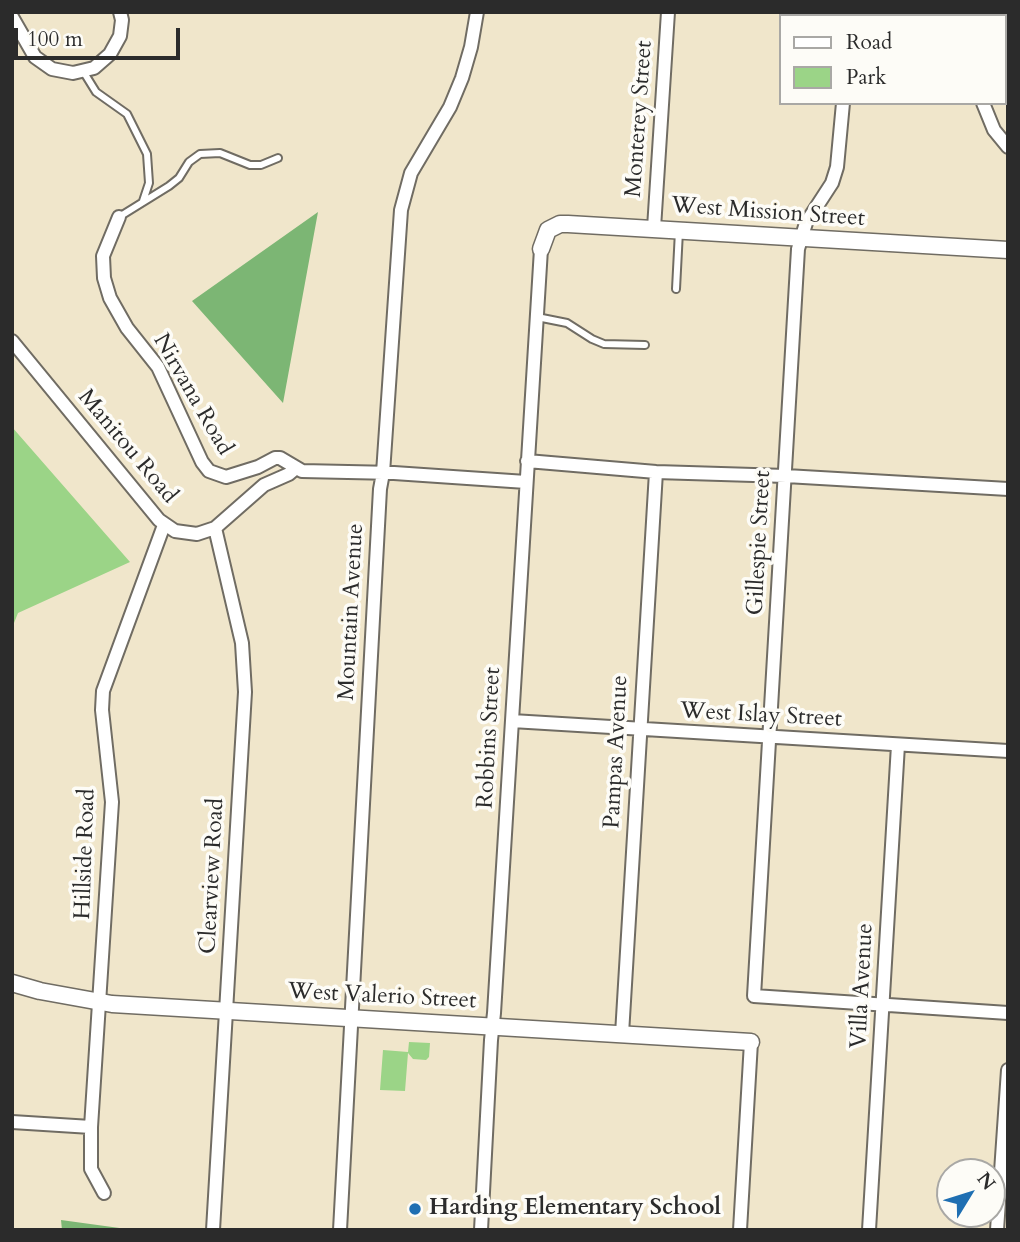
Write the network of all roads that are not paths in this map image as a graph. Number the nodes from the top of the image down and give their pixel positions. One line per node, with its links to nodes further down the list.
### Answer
1 (120, 12): 5 (street)
2 (477, 12): 24 (street, Mountain Avenue)
3 (668, 12): 12 (street, Monterey Street)
4 (12, 17): 5 (street)
5 (83, 71): 10 (lane)
6 (843, 105): 14 (street, Gillespie Street)
7 (985, 105): 8 (street)
8 (1008, 148)
9 (278, 158): 10 (lane)
10 (143, 202): 11 (lane)
11 (118, 217): 22 (street, Nirvana Road)
12 (654, 228): 13 (street, West Mission Street); 15 (street, West Mission Street)
13 (679, 229): 14 (street, West Mission Street); 17 (lane)
14 (801, 237): 16 (street, West Mission Street); 25 (street, Gillespie Street)
15 (541, 249): 18 (street, Robbins Street)
16 (1008, 250)
17 (677, 289)
18 (537, 317): 20 (lane); 21 (street, Robbins Street)
19 (12, 341): 28 (street, Manitou Road)
20 (645, 345)
21 (527, 461): 23 (street); 26 (street, Robbins Street)
22 (296, 468): 24 (street); 29 (street)
23 (656, 472): 25 (street); 31 (street, Pampas Avenue)
24 (383, 473): 26 (street); 40 (street, Mountain Avenue)
25 (786, 476): 27 (street); 32 (street, Gillespie Street)
26 (526, 482): 30 (street, Robbins Street)
27 (1008, 489)
28 (164, 525): 29 (street, Manitou Road); 36 (street, Hillside Road)
29 (215, 528): 38 (street, Clearview Road)
30 (512, 721): 31 (street, West Islay Street); 41 (street, Robbins Street)
31 (639, 729): 32 (street, West Islay Street); 42 (street, Pampas Avenue)
32 (770, 737): 33 (street, West Islay Street); 37 (street, Gillespie Street)
33 (898, 745): 34 (street, West Islay Street); 37 (street, Villa Avenue)
34 (1008, 751)
35 (12, 983): 36 (street, West Valerio Street)
36 (100, 1003): 38 (street, West Valerio Street); 46 (street, Hillside Road)
37 (883, 1004): 39 (street); 52 (street, Villa Avenue)
38 (226, 1011): 40 (street, West Valerio Street); 48 (street, Clearview Road)
39 (1008, 1013)
40 (351, 1018): 41 (street, West Valerio Street); 49 (street, Mountain Avenue)
41 (493, 1027): 42 (street, West Valerio Street); 50 (street, Robbins Street)
42 (622, 1034): 43 (street, West Valerio Street)
43 (751, 1042): 51 (street)
44 (1008, 1070): 53 (street)
45 (12, 1122): 46 (street)
46 (91, 1127): 47 (street, Hillside Road)
47 (104, 1193)
48 (213, 1230)
49 (340, 1230)
50 (481, 1230)
51 (740, 1230)
52 (870, 1230)
53 (997, 1230)

